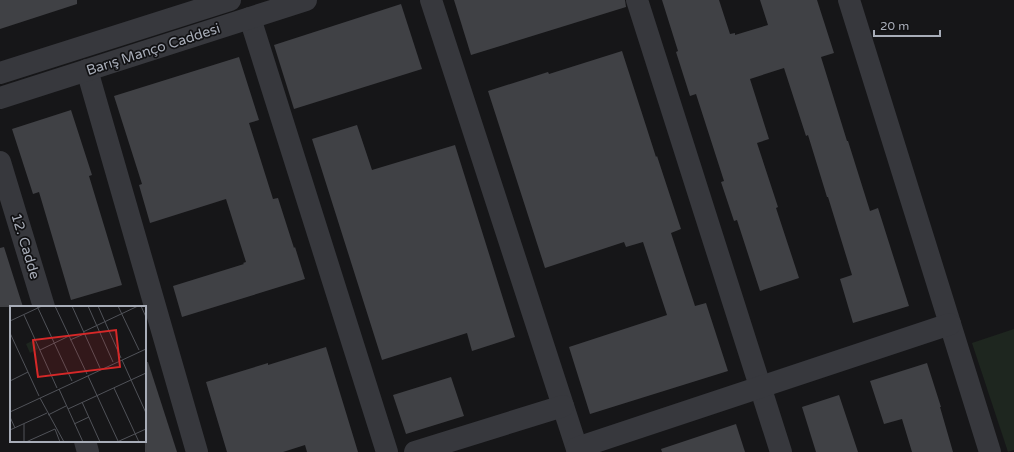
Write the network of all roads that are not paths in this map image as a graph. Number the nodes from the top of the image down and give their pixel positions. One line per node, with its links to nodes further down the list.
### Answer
1 (230, 0): 8 (street, Barış Manço Caddesi)
2 (306, 0): 6 (street, Barış Manço Caddesi)
3 (431, 0): 14 (street)
4 (636, 0): 13 (street)
5 (849, 0): 12 (street)
6 (250, 18): 7 (street, Barış Manço Caddesi); 19 (street)
7 (87, 70): 9 (street, Barış Manço Caddesi); 18 (street)
8 (0, 73)
9 (0, 98)
10 (0, 162): 11 (street, 12. Cadde)
11 (44, 306)
12 (950, 324): 13 (street); 22 (street)
13 (760, 387): 16 (street); 21 (street)
14 (563, 406): 16 (street); 20 (street)
15 (85, 442): 17 (street)
16 (577, 450)
17 (88, 452)
18 (197, 452)
19 (387, 452)
20 (415, 452)
21 (781, 452)
22 (990, 452)

